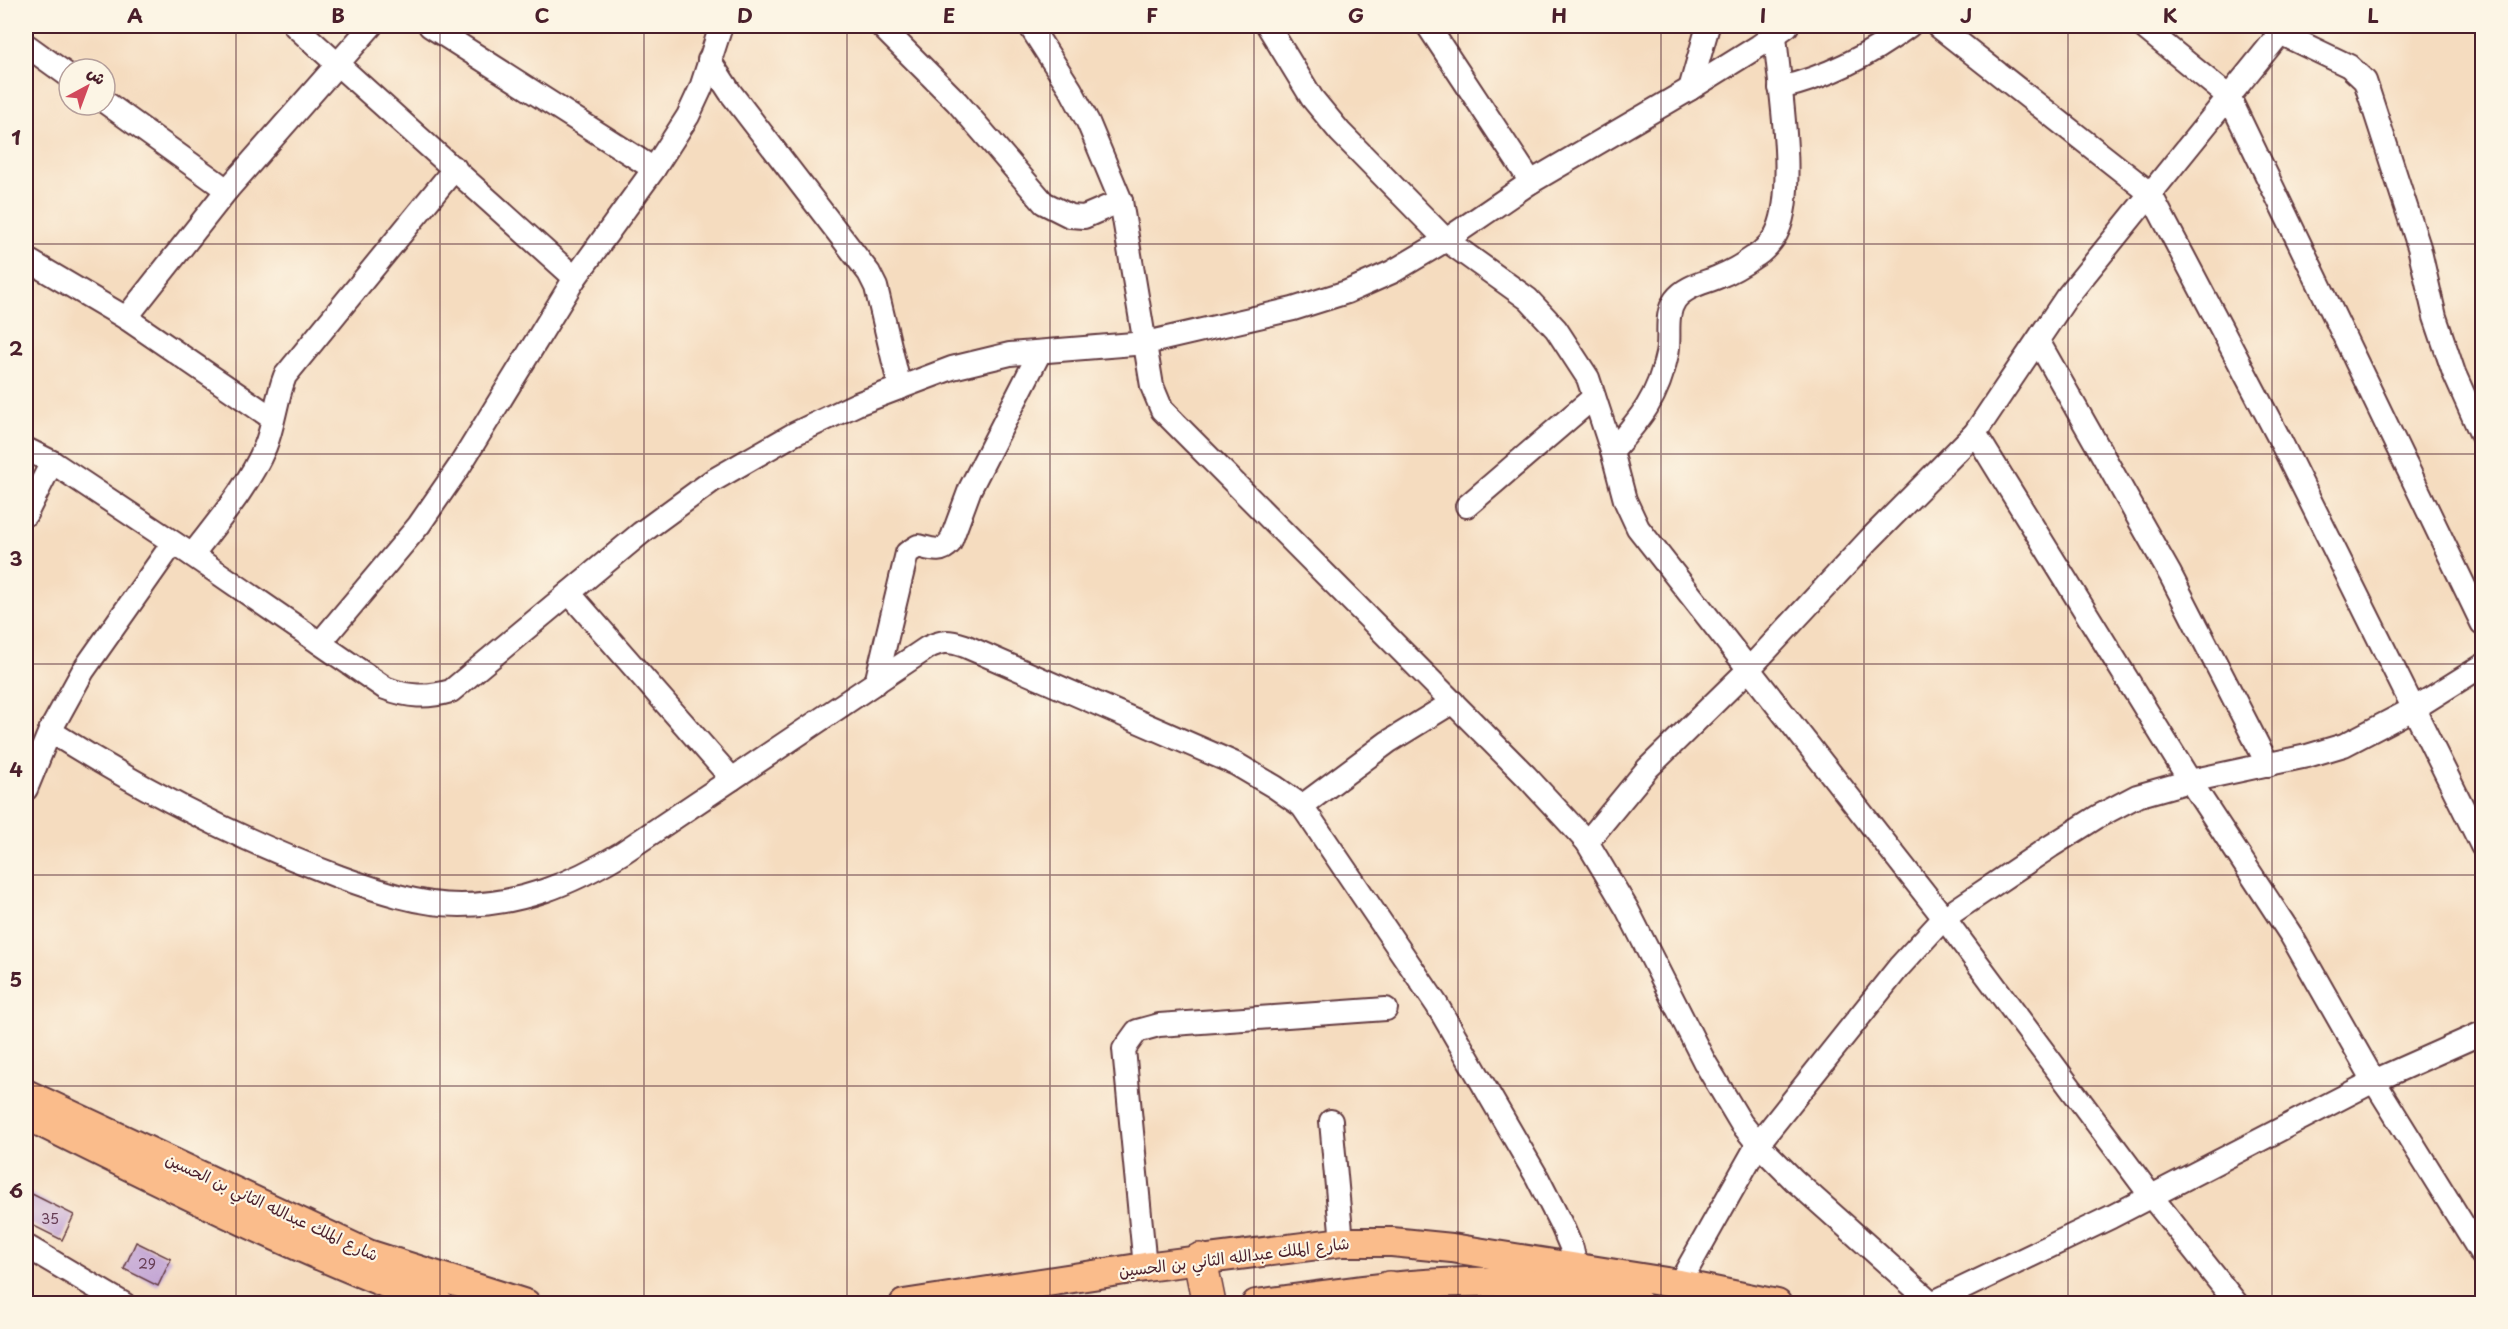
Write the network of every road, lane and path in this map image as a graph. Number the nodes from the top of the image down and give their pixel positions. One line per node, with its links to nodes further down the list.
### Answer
1 (295, 26): 16 (street)
2 (371, 26): 16 (street)
3 (430, 26): 23 (street)
4 (880, 26): 27 (street)
5 (1030, 26): 27 (street)
6 (1268, 26): 28 (street)
7 (1428, 26): 24 (street)
8 (1708, 26): 19 (street)
9 (1909, 26): 18 (street)
10 (1938, 26): 26 (street)
11 (2142, 26): 20 (street)
12 (2279, 28): 20 (street); 39 (street)
13 (1781, 30): 18 (street); 19 (street)
14 (712, 38): 23 (street); 35 (street)
15 (26, 45): 17 (street)
16 (339, 64): 22 (street); 25 (street)
17 (57, 67)
18 (1780, 88): 41 (street)
19 (1690, 89): 24 (street)
20 (2229, 97): 26 (street); 48 (street)
21 (117, 111): 25 (street)
22 (455, 168): 30 (street); 37 (street)
23 (654, 169): 30 (street)
24 (1531, 182): 28 (street)
25 (227, 190): 31 (street)
26 (2150, 193): 32 (street); 54 (street)
27 (1121, 201): 33 (street)
28 (1446, 240): 33 (street); 36 (street)
29 (26, 259): 31 (street)
30 (575, 278): 49 (street)
31 (126, 318): 37 (street)
32 (2038, 341): 38 (street); 56 (street)
33 (1146, 343): 34 (street); 53 (street)
34 (1040, 352): 35 (street); 52 (street)
35 (900, 388): 47 (street)
36 (1594, 397): 41 (street); 43 (street)
37 (272, 418): 46 (street)
38 (1975, 433): 51 (street); 58 (street)
39 (2482, 436)
40 (26, 449): 42 (street)
41 (1612, 451): 51 (street)
42 (52, 462): 44 (street); 45 (street)
43 (1467, 506)
44 (26, 514)
45 (173, 543): 46 (street); 55 (street)
46 (192, 555): 49 (street)
47 (569, 593): 49 (street); 57 (street)
48 (2482, 623)
49 (320, 643)
50 (2482, 666): 54 (street)
51 (1748, 670): 61 (street); 63 (street)
52 (876, 683): 57 (street); 60 (street)
53 (1453, 702): 60 (street); 61 (street)
54 (2415, 708): 56 (street); 62 (street)
55 (50, 731): 57 (street); 59 (street)
56 (2268, 765): 58 (street)
57 (732, 779)
58 (2190, 781): 63 (street); 66 (street)
59 (26, 789)
60 (1302, 806): 77 (street)
61 (1587, 842): 70 (street)
62 (2482, 846)
63 (1944, 918): 70 (street); 71 (street)
64 (1386, 1009): 76 (street)
65 (2482, 1033): 66 (street)
66 (2374, 1081): 71 (street); 74 (street)
67 (26, 1094): 84 (main road, شارع الملك عبدالله الثاني بن الحسين)
68 (26, 1115): 83 (main road, شارع الملك عبدالله الثاني بن الحسين)
69 (1331, 1120): 72 (street)
70 (1758, 1144): 78 (street); 81 (street)
71 (2151, 1196): 81 (street); 90 (street)
72 (1342, 1242): 75 (main road, شارع الملك عبدالله الثاني بن الحسين); 77 (main road, شارع الملك عبدالله الثاني بن الحسين)
73 (26, 1246): 82 (street)
74 (2482, 1255)
75 (1200, 1260): 76 (main road, شارع الملك عبدالله الثاني بن الحسين); 86 (highway)
76 (1145, 1267): 80 (main road, شارع الملك عبدالله الثاني بن الحسين)
77 (1576, 1267): 78 (main road, شارع الملك عبدالله الثاني بن الحسين)
78 (1679, 1284): 89 (main road, شارع الملك عبدالله الثاني بن الحسين)
79 (1377, 1296): 87 (main road); 88 (main road)
80 (936, 1302): 85 (main road, شارع الملك عبدالله الثاني بن الحسين)
81 (1933, 1303)
82 (124, 1304)
83 (439, 1304)
84 (525, 1304)
85 (904, 1304)
86 (1209, 1304)
87 (1256, 1304)
88 (1639, 1304)
89 (1777, 1304)
90 (2237, 1304)

